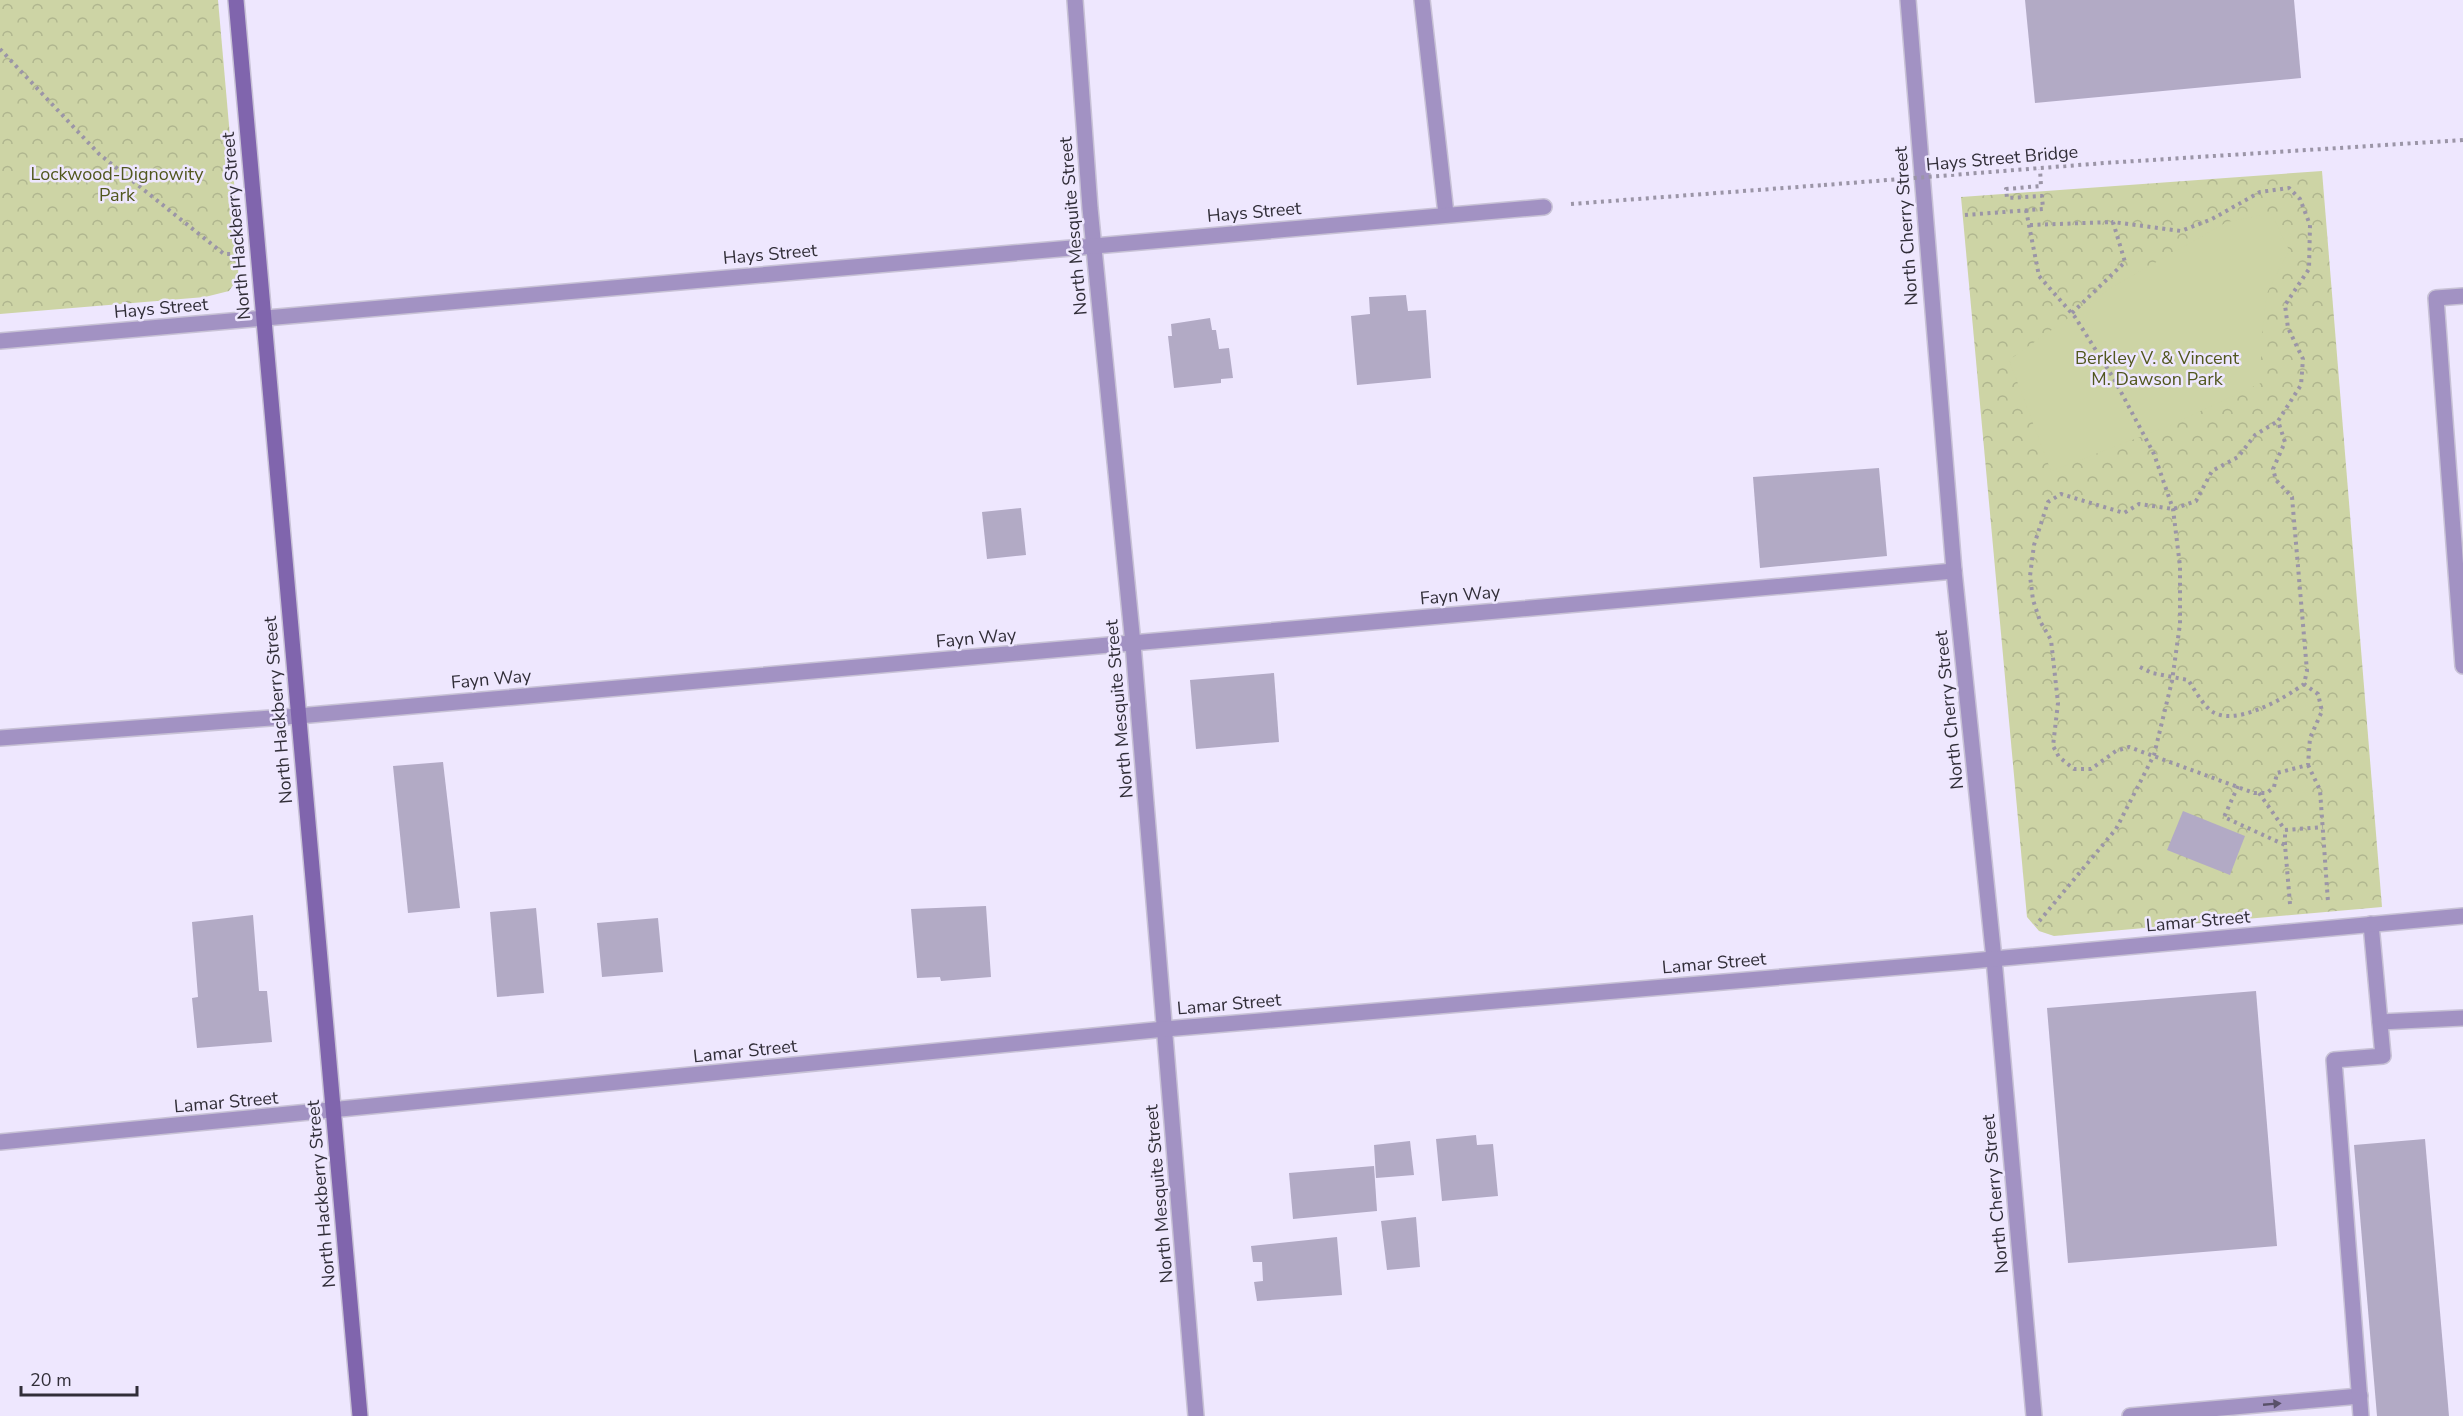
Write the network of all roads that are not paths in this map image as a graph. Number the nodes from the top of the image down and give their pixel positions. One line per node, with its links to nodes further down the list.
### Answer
1 (236, 0): 9 (main road, North Hackberry Street)
2 (1075, 0): 7 (street, North Mesquite Street)
3 (1422, 0): 6 (street)
4 (1908, 0): 11 (street, North Cherry Street)
5 (1544, 207): 6 (street, Hays Street)
6 (1446, 214): 7 (street, Hays Street)
7 (1094, 245): 9 (street, Hays Street); 12 (street, North Mesquite Street)
8 (2463, 296): 13 (street)
9 (264, 319): 10 (street, Hays Street); 14 (main road, North Hackberry Street)
10 (0, 341)
11 (1954, 571): 12 (street, Fayn Way); 18 (street, North Cherry Street)
12 (1133, 644): 14 (street, Fayn Way); 21 (street, North Mesquite Street)
13 (2463, 666)
14 (298, 716): 15 (street, Fayn Way); 22 (main road, North Hackberry Street)
15 (0, 738)
16 (2463, 916): 17 (street, Lamar Street)
17 (2371, 924): 18 (street, Lamar Street); 20 (street)
18 (1994, 959): 21 (street, Lamar Street); 27 (street, North Cherry Street)
19 (2463, 1018): 20 (street)
20 (2380, 1022): 24 (street)
21 (1165, 1029): 22 (street, Lamar Street); 26 (street, North Mesquite Street)
22 (333, 1111): 23 (street, Lamar Street); 25 (main road, North Hackberry Street)
23 (0, 1142)
24 (2360, 1396): 28 (street, one-way to 24); 29 (street)
25 (360, 1416)
26 (1196, 1416)
27 (2034, 1416)
28 (2130, 1416)
29 (2361, 1416)

